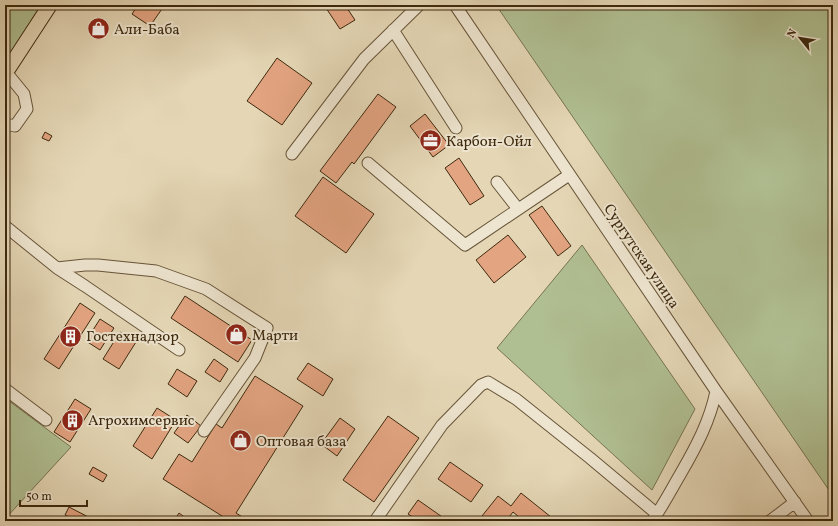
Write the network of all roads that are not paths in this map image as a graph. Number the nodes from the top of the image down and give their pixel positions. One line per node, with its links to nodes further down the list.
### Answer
1 (50, 5): 5 (main road)
2 (419, 5): 4 (street)
3 (455, 5): 10 (street, Сургутская улица)
4 (393, 30): 7 (street); 8 (street)
5 (6, 73): 6 (street)
6 (5, 124)
7 (456, 128)
8 (292, 154)
9 (368, 163): 12 (street)
10 (569, 175): 12 (street); 17 (street, Сургутская улица)
11 (497, 182): 12 (street)
12 (518, 210)
13 (5, 226): 14 (street)
14 (57, 268): 15 (street); 19 (street)
15 (179, 350)
16 (5, 389): 18 (street)
17 (716, 391): 20 (street, Сургутская улица); 21 (street)
18 (46, 420)
19 (204, 431)
20 (795, 502): 23 (street); 24 (street, Сургутская улица)
21 (654, 517): 22 (street)
22 (375, 521)
23 (770, 521)
24 (808, 521)

